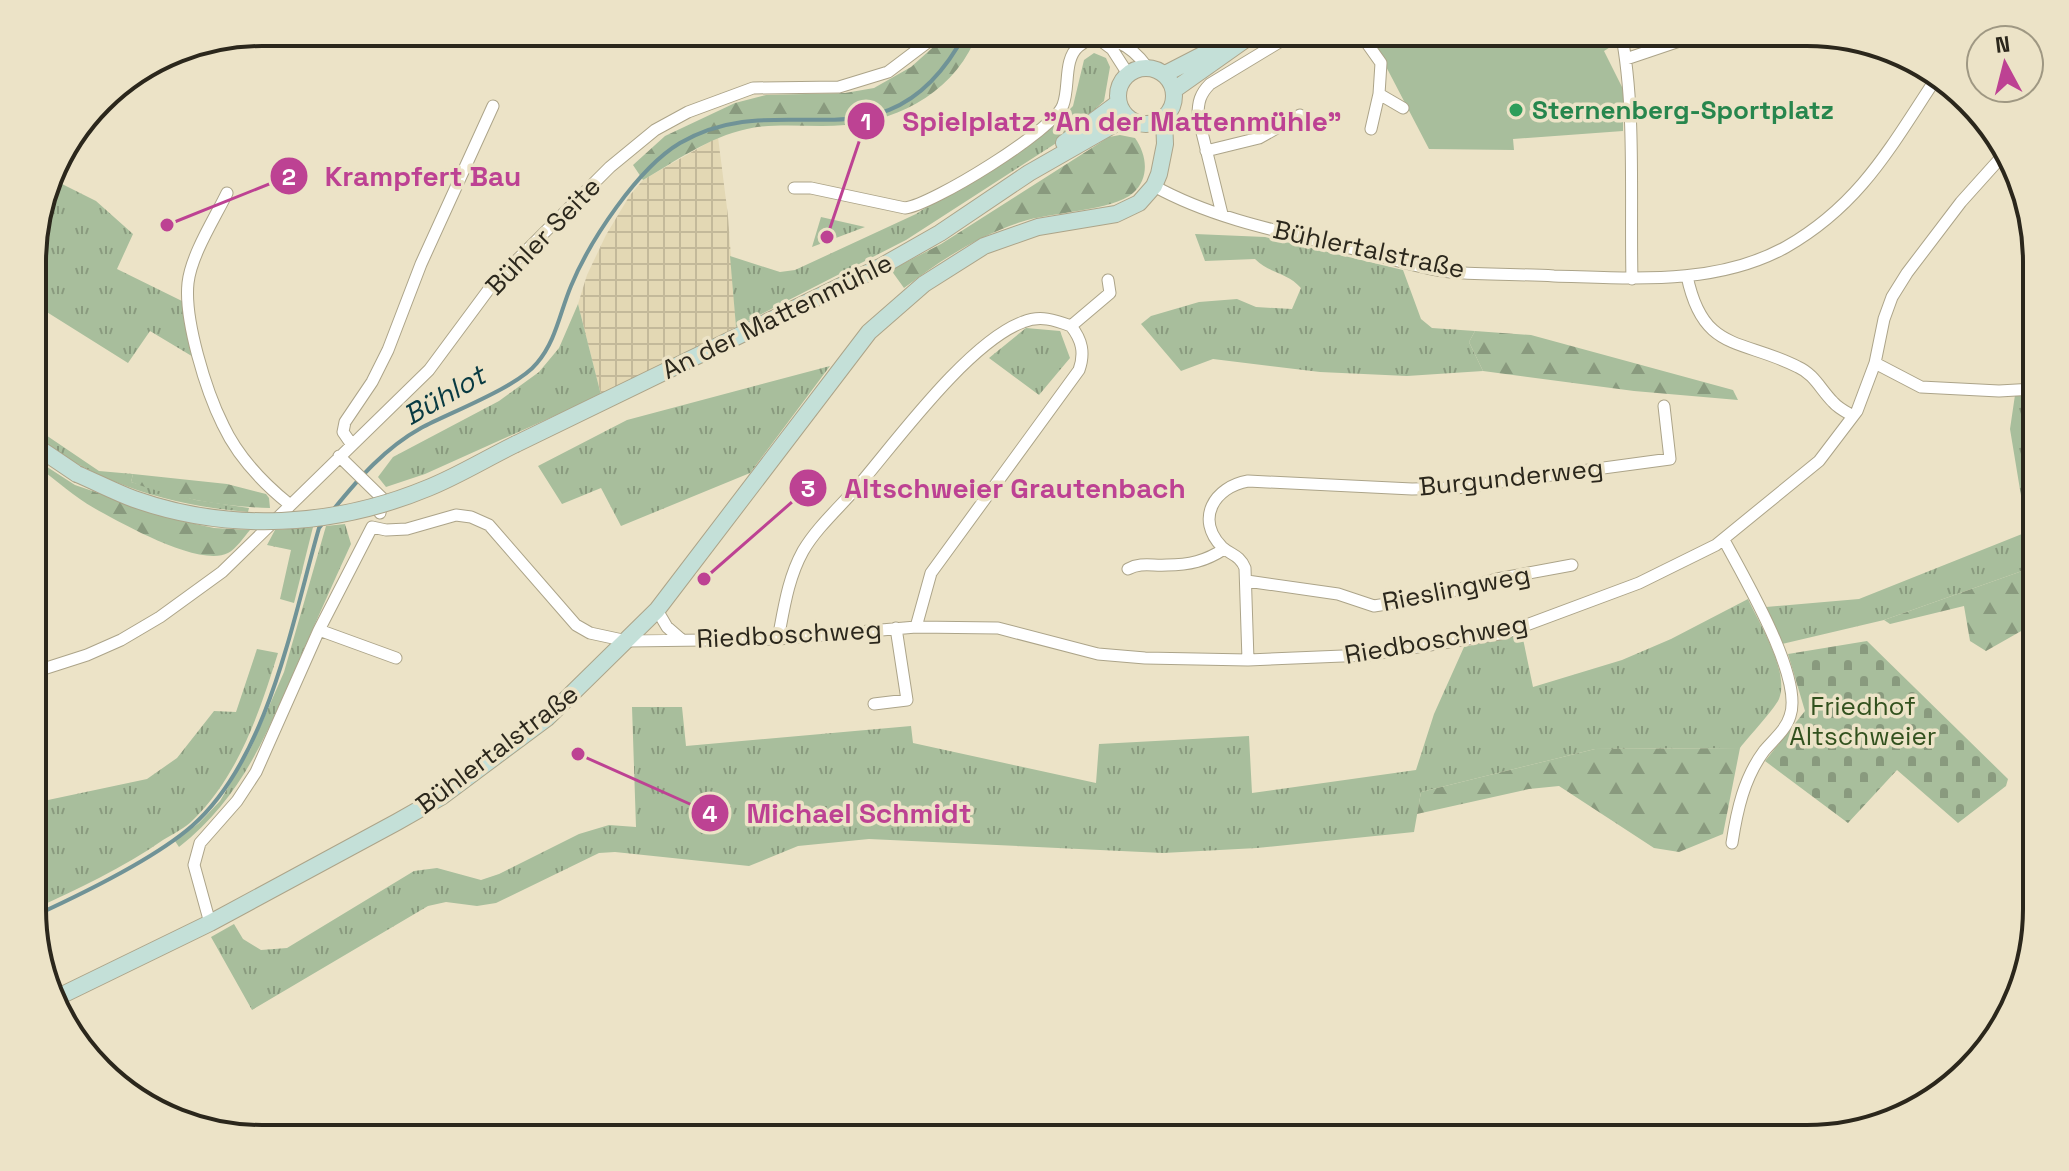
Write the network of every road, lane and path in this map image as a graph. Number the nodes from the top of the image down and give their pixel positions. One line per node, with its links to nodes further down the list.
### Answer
1 (922, 46): 40 (street, Bühler Seite)
2 (1081, 46): 29 (street)
3 (1108, 46): 13 (street)
4 (1128, 46): 12 (street)
5 (1222, 46): 14 (main road)
6 (1236, 46): 16 (main road)
7 (1273, 46): 25 (street)
8 (1369, 46): 17 (street)
9 (1624, 46): 11 (street)
10 (1665, 46): 11 (street)
11 (1626, 59): 33 (street)
12 (1147, 67): 13 (main road); 14 (main road)
13 (1128, 74): 20 (main road)
14 (1165, 74): 16 (main road)
15 (1931, 86): 32 (street, Bühlertalstraße)
16 (1174, 90): 22 (main road)
17 (1379, 94): 19 (street); 24 (street)
18 (493, 106): 40 (street)
19 (1403, 108)
20 (1123, 110): 23 (main road); 41 (main road, An der Mattenmühle, bridge)
21 (1300, 115): 25 (street)
22 (1164, 119): 23 (main road); 26 (main road)
23 (1143, 125): 26 (main road)
24 (1371, 129)
25 (1206, 151): 31 (street)
26 (1161, 161): 28 (main road)
27 (1998, 161): 36 (street, Riedboschweg)
28 (1154, 186): 31 (street, Bühlertalstraße); 50 (main road, Bühlertalstraße)
29 (794, 188)
30 (227, 193): 43 (street)
31 (1222, 214): 33 (street, Bühlertalstraße)
32 (1687, 276): 33 (street, Bühlertalstraße); 39 (street)
33 (1632, 279)
34 (1108, 280): 35 (street)
35 (1071, 326): 51 (street); 54 (street)
36 (1875, 363): 37 (street); 39 (street, Riedboschweg)
37 (2023, 390)
38 (1664, 406): 46 (street, Burgunderweg)
39 (1853, 416): 45 (street, Riedboschweg)
40 (352, 445): 42 (street, Bühler Seite)
41 (46, 453)
42 (339, 456): 43 (street, Bühler Seite); 44 (street)
43 (289, 504): 59 (street, Bühler Seite)
44 (380, 513)
45 (1724, 540): 58 (street, Riedboschweg); 61 (street)
46 (1224, 549): 48 (street); 49 (street, Burgunderweg)
47 (1572, 565): 49 (street, Rieslingweg)
48 (1128, 569)
49 (1247, 581): 58 (street)
50 (657, 610): 55 (street, Riedboschweg); 56 (main road, Bühlertalstraße)
51 (916, 627): 52 (street, Riedboschweg); 58 (street, Riedboschweg)
52 (896, 628): 54 (street, Riedboschweg); 60 (street, Riedboschweg)
53 (319, 630): 56 (street, Riedboschweg); 57 (street); 62 (street)
54 (778, 639): 55 (street, Riedboschweg)
55 (682, 640): 56 (street, Riedboschweg)
56 (627, 641): 62 (main road, Bühlertalstraße)
57 (396, 658)
58 (1248, 660)
59 (46, 668)
60 (874, 704)
61 (1732, 843)
62 (210, 923): 63 (main road, Bühlertalstraße)
63 (63, 994)

